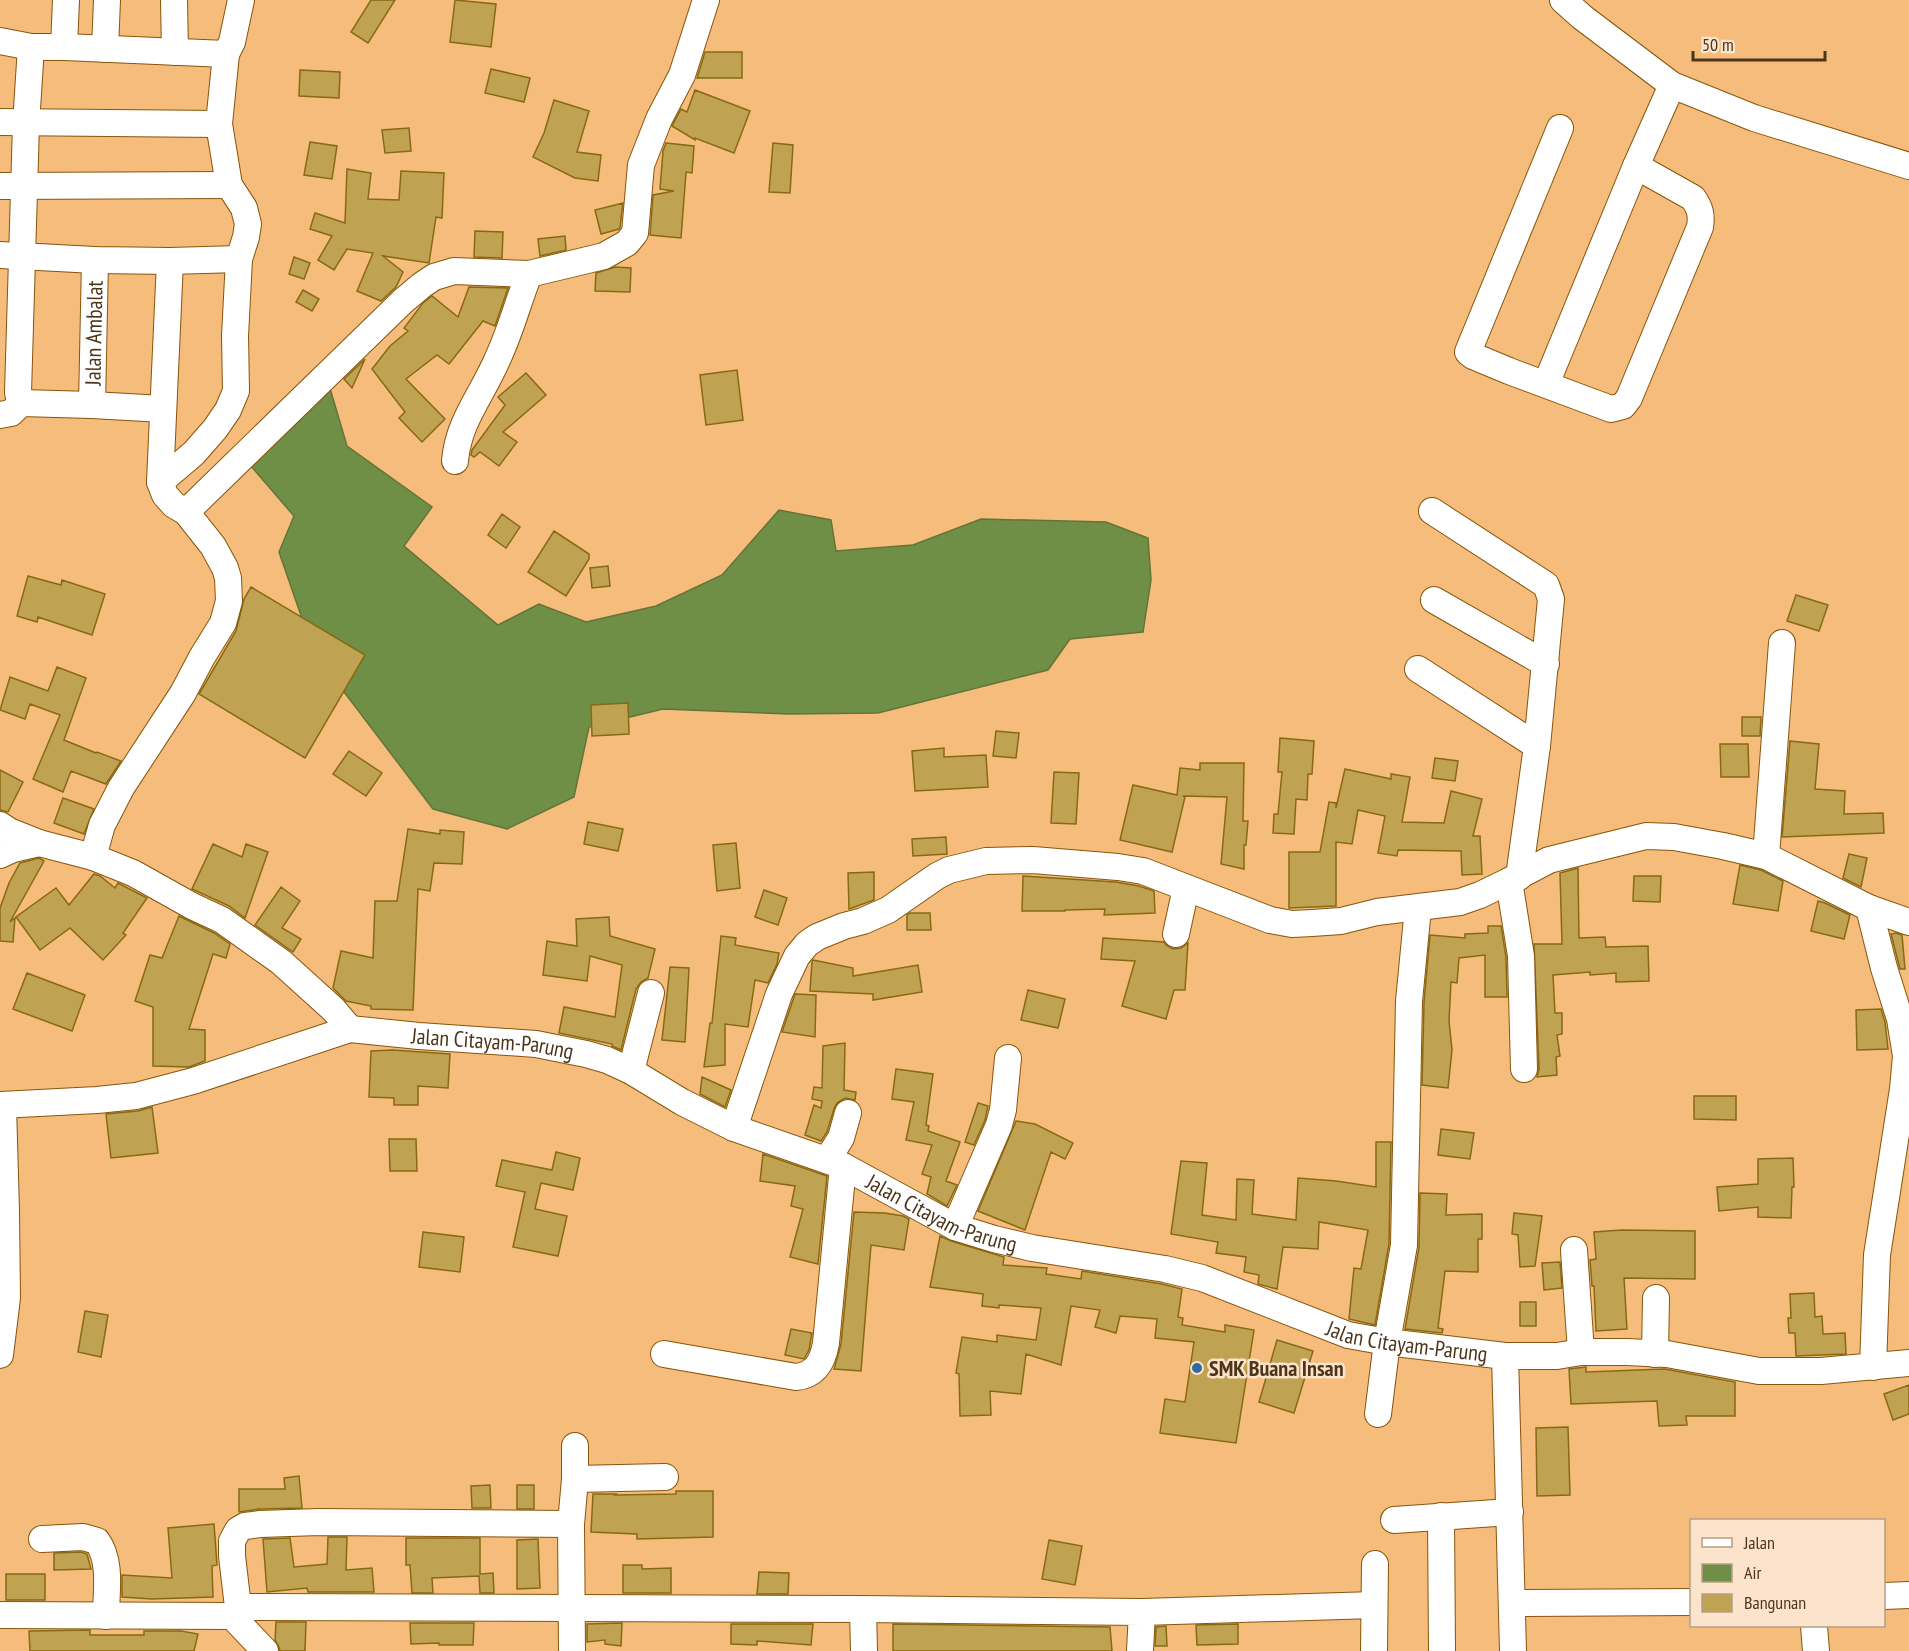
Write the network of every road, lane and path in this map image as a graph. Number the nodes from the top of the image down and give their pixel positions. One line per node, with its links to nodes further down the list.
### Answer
1 (66, 0): 9 (street)
2 (107, 0): 10 (street)
3 (174, 0): 11 (street)
4 (241, 0): 12 (street)
5 (706, 0): 26 (street)
6 (1563, 0): 13 (street)
7 (0, 41): 8 (street)
8 (30, 47): 9 (street); 15 (street)
9 (64, 47): 10 (street)
10 (105, 49): 11 (street)
11 (175, 52): 12 (street)
12 (226, 54): 16 (street)
13 (1672, 85): 18 (street); 19 (street)
14 (0, 122): 15 (street)
15 (26, 124): 16 (street); 21 (street)
16 (219, 124): 20 (street)
17 (1560, 128): 27 (street)
18 (1636, 166): 27 (street); 27 (street)
19 (1909, 166)
20 (229, 185): 21 (street); 23 (street)
21 (12, 186): 22 (street)
22 (11, 256): 24 (street); 29 (street)
23 (239, 259): 25 (street); 32 (street)
24 (95, 260): 25 (street); 28 (street, Jalan Ambalat)
25 (170, 261): 30 (street)
26 (529, 274): 31 (street); 34 (street)
27 (1546, 384)
28 (92, 405): 29 (street); 30 (street)
29 (10, 409)
30 (163, 409): 32 (street)
31 (455, 461)
32 (160, 482): 34 (street)
33 (1432, 511): 37 (street)
34 (186, 512): 44 (street)
35 (1434, 600): 37 (street)
36 (1782, 643): 43 (street)
37 (1546, 663): 39 (street)
38 (1418, 669): 39 (street)
39 (1537, 746): 45 (street)
40 (0, 825): 41 (street)
41 (39, 843): 42 (street); 44 (street)
42 (0, 855)
43 (1766, 856): 45 (street); 48 (street)
44 (93, 857): 52 (street)
45 (1514, 879): 47 (street); 54 (street)
46 (1186, 888): 47 (street); 50 (street); 58 (street)
47 (1418, 908): 64 (street)
48 (1869, 908): 49 (street); 71 (street)
49 (1909, 922)
50 (1176, 934)
51 (651, 993): 55 (street)
52 (350, 1029): 55 (street, Jalan Citayam-Parung); 56 (street, Jalan Citayam-Parung)
53 (1008, 1058): 61 (street)
54 (1524, 1069)
55 (631, 1071): 58 (street, Jalan Citayam-Parung)
56 (2, 1105): 60 (street)
57 (848, 1113): 59 (street)
58 (734, 1128): 59 (street, Jalan Citayam-Parung)
59 (835, 1163): 61 (street, Jalan Citayam-Parung); 67 (street)
60 (3, 1213): 68 (street)
61 (955, 1227): 64 (street, Jalan Citayam-Parung)
62 (1574, 1250): 65 (street)
63 (1656, 1298): 66 (street)
64 (1387, 1342): 69 (street, Jalan Citayam-Parung); 72 (street)
65 (1581, 1352): 66 (street, Jalan Citayam-Parung); 69 (street, Jalan Citayam-Parung)
66 (1655, 1353): 71 (street, Jalan Citayam-Parung)
67 (664, 1354)
68 (0, 1355)
69 (1511, 1356): 78 (street)
70 (1909, 1363): 71 (street, Jalan Citayam-Parung)
71 (1873, 1367)
72 (1378, 1414)
73 (575, 1446): 75 (street)
74 (665, 1477): 75 (street)
75 (575, 1479): 79 (street)
76 (1441, 1516): 77 (street); 78 (street); 99 (street)
77 (1394, 1520)
78 (1510, 1523): 85 (street)
79 (571, 1524): 87 (street); 89 (street)
80 (42, 1539): 92 (street)
81 (1375, 1564): 86 (street)
82 (1909, 1595): 83 (street)
83 (1885, 1596)
84 (1690, 1602): 85 (street)
85 (1512, 1603): 100 (street)
86 (1374, 1605): 90 (street); 98 (street)
87 (571, 1607): 88 (street); 89 (street); 95 (street)
88 (863, 1610): 90 (street); 96 (street)
89 (235, 1612): 92 (street); 94 (street)
90 (1142, 1612): 97 (street)
91 (0, 1615): 92 (street)
92 (106, 1616)
93 (1814, 1627): 101 (street)
94 (265, 1651)
95 (572, 1651)
96 (864, 1651)
97 (1140, 1651)
98 (1374, 1651)
99 (1442, 1651)
100 (1513, 1651)
101 (1816, 1651)

